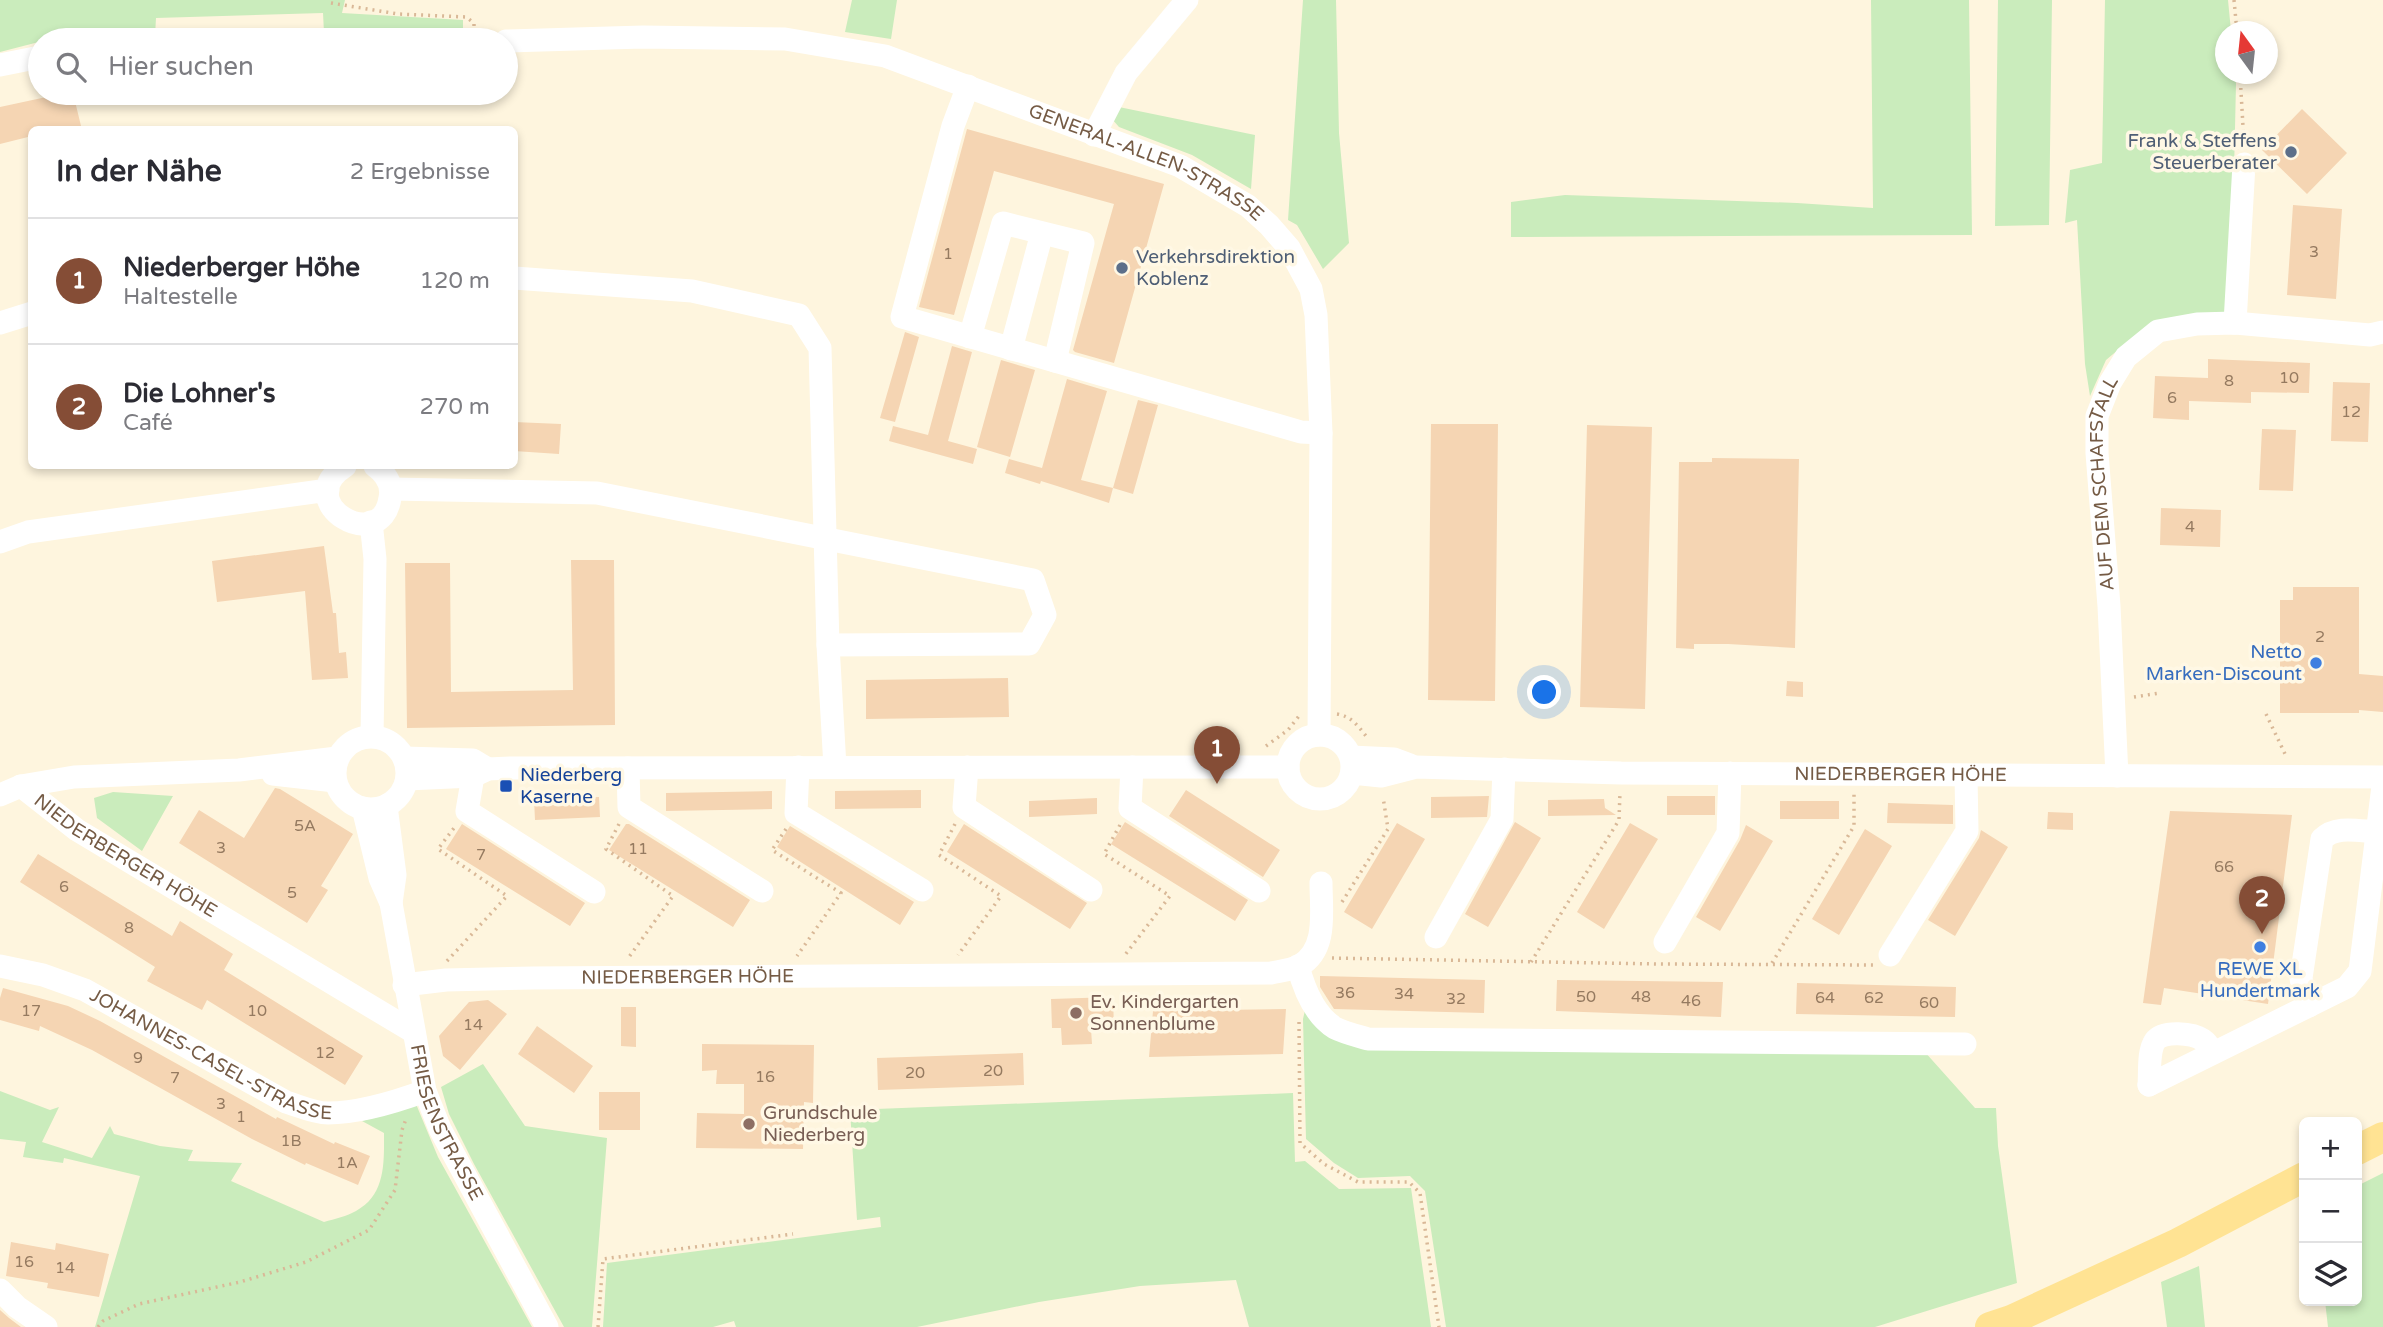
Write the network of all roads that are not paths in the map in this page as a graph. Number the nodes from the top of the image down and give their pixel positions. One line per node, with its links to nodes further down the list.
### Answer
1 (1187, 0): 6 (street)
2 (518, 41): 5 (street, GENERAL-ALLEN-STRASSE)
3 (28, 59): 4 (street)
4 (0, 65)
5 (968, 86): 6 (street, GENERAL-ALLEN-STRASSE); 14 (street)
6 (1094, 135): 17 (street, GENERAL-ALLEN-STRASSE)
7 (2244, 164): 12 (street)
8 (1042, 233): 14 (street); 15 (street); 16 (street)
9 (518, 278): 23 (street)
10 (28, 314): 11 (street)
11 (0, 323)
12 (2235, 323): 13 (street, AUF DEM SCHAFSTALL); 42 (street, AUF DEM SCHAFSTALL)
13 (2383, 332)
14 (970, 337): 15 (street)
15 (1012, 349): 16 (street)
16 (1055, 361): 17 (street)
17 (1321, 433): 26 (street, GENERAL-ALLEN-STRASSE)
18 (340, 469): 21 (street)
19 (378, 469): 20 (street)
20 (391, 489): 22 (street); 23 (street)
21 (328, 490): 22 (street); 24 (street)
22 (372, 522): 27 (street)
23 (824, 540): 25 (street); 25 (street)
24 (0, 542)
25 (828, 645): 31 (street)
26 (1319, 724): 29 (street); 34 (street)
27 (372, 736): 28 (street); 35 (street)
28 (338, 758): 38 (street, NIEDERBERGER HÖHE); 44 (street)
29 (1351, 765): 34 (street); 37 (street, NIEDERBERGER HÖHE)
30 (797, 767): 31 (street); 36 (street); 51 (street)
31 (835, 767): 32 (street)
32 (967, 767): 33 (street); 52 (street)
33 (1132, 767): 34 (street); 54 (street)
34 (1288, 767)
35 (406, 768): 39 (street); 47 (street)
36 (628, 768): 39 (street); 53 (street)
37 (1504, 769): 40 (street, NIEDERBERGER HÖHE); 57 (street)
38 (239, 770): 44 (street, NIEDERBERGER HÖHE); 46 (street, NIEDERBERGER HÖHE)
39 (480, 772): 55 (street)
40 (1730, 774): 41 (street, NIEDERBERGER HÖHE); 58 (street)
41 (1966, 776): 42 (street, NIEDERBERGER HÖHE); 59 (street)
42 (2117, 776): 43 (street, NIEDERBERGER HÖHE)
43 (2383, 777)
44 (335, 781): 48 (street)
45 (2383, 786): 49 (street)
46 (10, 790): 64 (street, NIEDERBERGER HÖHE)
47 (386, 806): 48 (street); 56 (street, FRIESENSTRASSE)
48 (363, 808): 56 (street, FRIESENSTRASSE)
49 (2377, 832): 63 (street); 63 (street)
50 (1321, 883): 60 (street)
51 (922, 890)
52 (1091, 890)
53 (762, 891)
54 (1259, 891)
55 (594, 892)
56 (391, 903): 62 (street, FRIESENSTRASSE)
57 (1436, 937)
58 (1665, 942)
59 (1890, 956)
60 (1303, 962): 62 (street, NIEDERBERGER HÖHE); 65 (street)
61 (0, 966): 67 (street, JOHANNES-CASEL-STRASSE)
62 (404, 985): 64 (street, FRIESENSTRASSE)
63 (2309, 1006): 66 (street)
64 (412, 1031): 67 (street, FRIESENSTRASSE)
65 (1965, 1044)
66 (2213, 1053)
67 (425, 1091): 73 (street, FRIESENSTRASSE)
68 (2383, 1137): 69 (main road)
69 (2362, 1148)
70 (2299, 1180): 74 (main road)
71 (0, 1290): 72 (street)
72 (46, 1327)
73 (547, 1327)
74 (1990, 1327)

